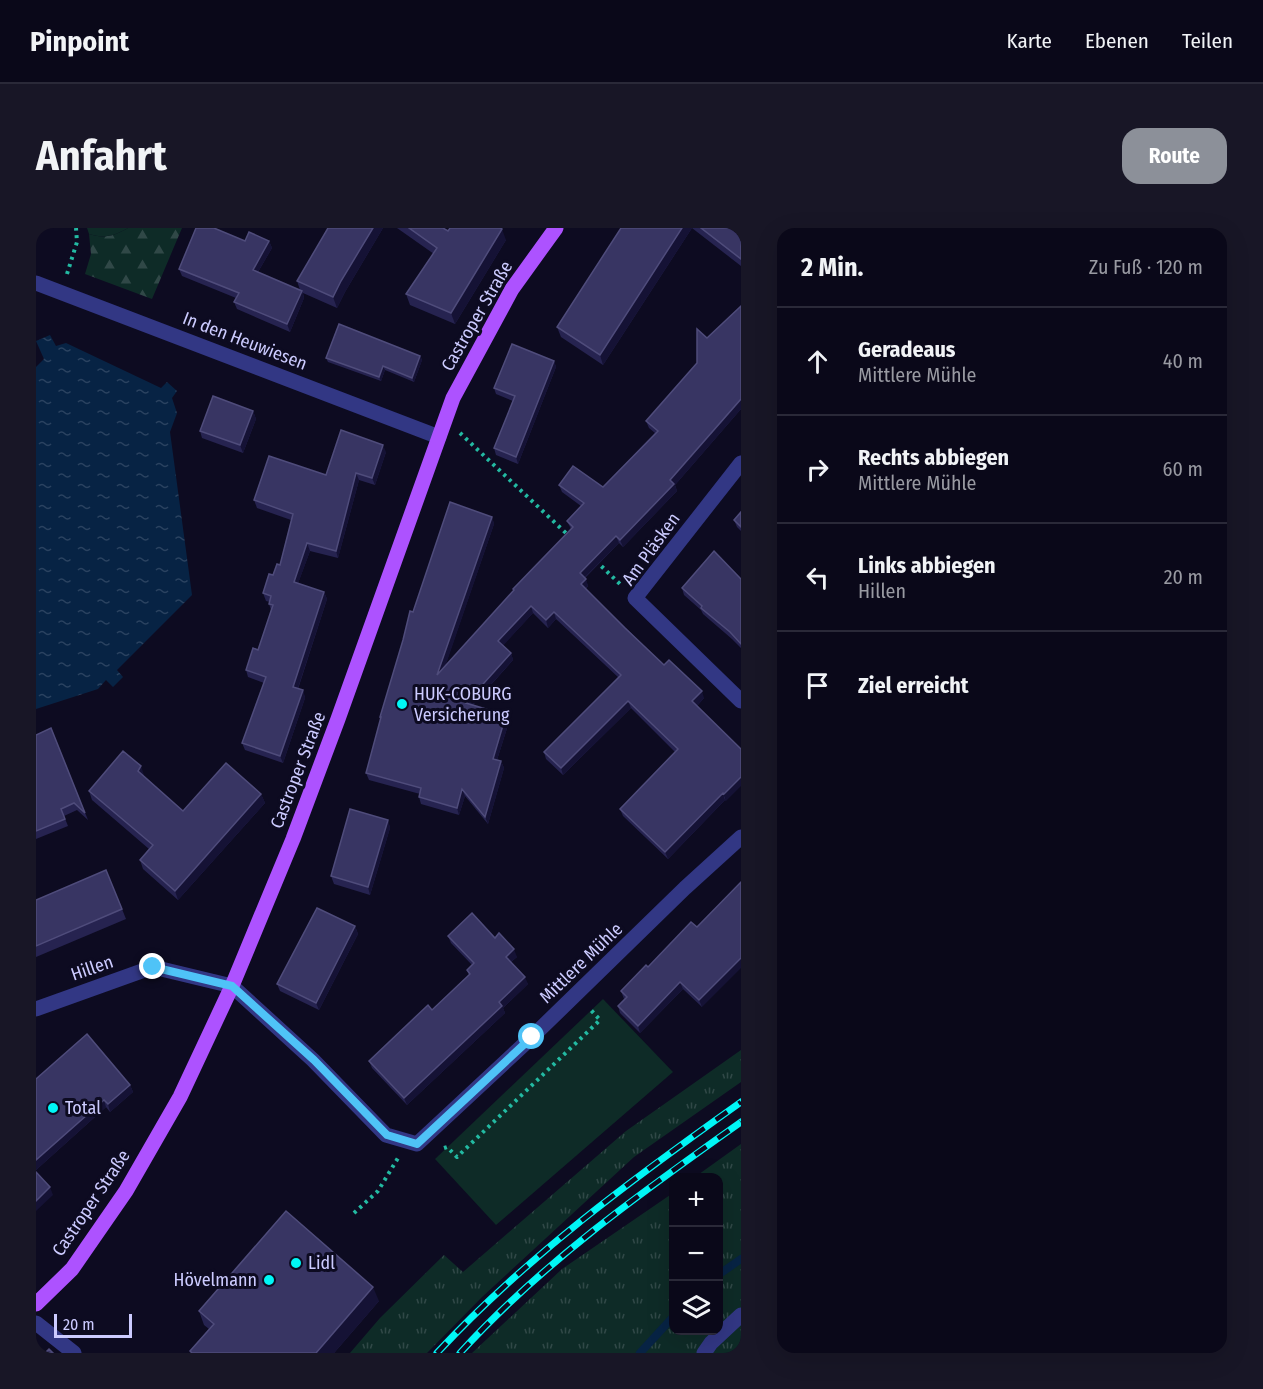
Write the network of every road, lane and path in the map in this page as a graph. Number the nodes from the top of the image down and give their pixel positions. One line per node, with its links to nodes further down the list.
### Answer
1 (76, 228): 4 (path)
2 (556, 228): 5 (main road, Castroper Straße)
3 (36, 283): 4 (street, In den Heuwiesen)
4 (61, 292): 6 (street, In den Heuwiesen)
5 (444, 418): 6 (main road, Castroper Straße); 8 (path)
6 (439, 437): 13 (main road, Castroper Straße)
7 (741, 463): 10 (street, Am Pläsken)
8 (574, 541)
9 (592, 557): 10 (path)
10 (635, 598): 11 (street, Am Pläsken)
11 (741, 701)
12 (741, 837): 14 (street, Mittlere Mühle)
13 (232, 986): 15 (street, Hillen); 16 (street); 19 (main road, Castroper Straße)
14 (575, 995): 16 (street, Mittlere Mühle); 17 (path)
15 (36, 1009)
16 (404, 1140): 18 (path)
17 (439, 1150)
18 (354, 1213)
19 (36, 1304)
20 (741, 1315): 23 (street)
21 (36, 1323): 22 (street)
22 (74, 1353)
23 (704, 1353)

